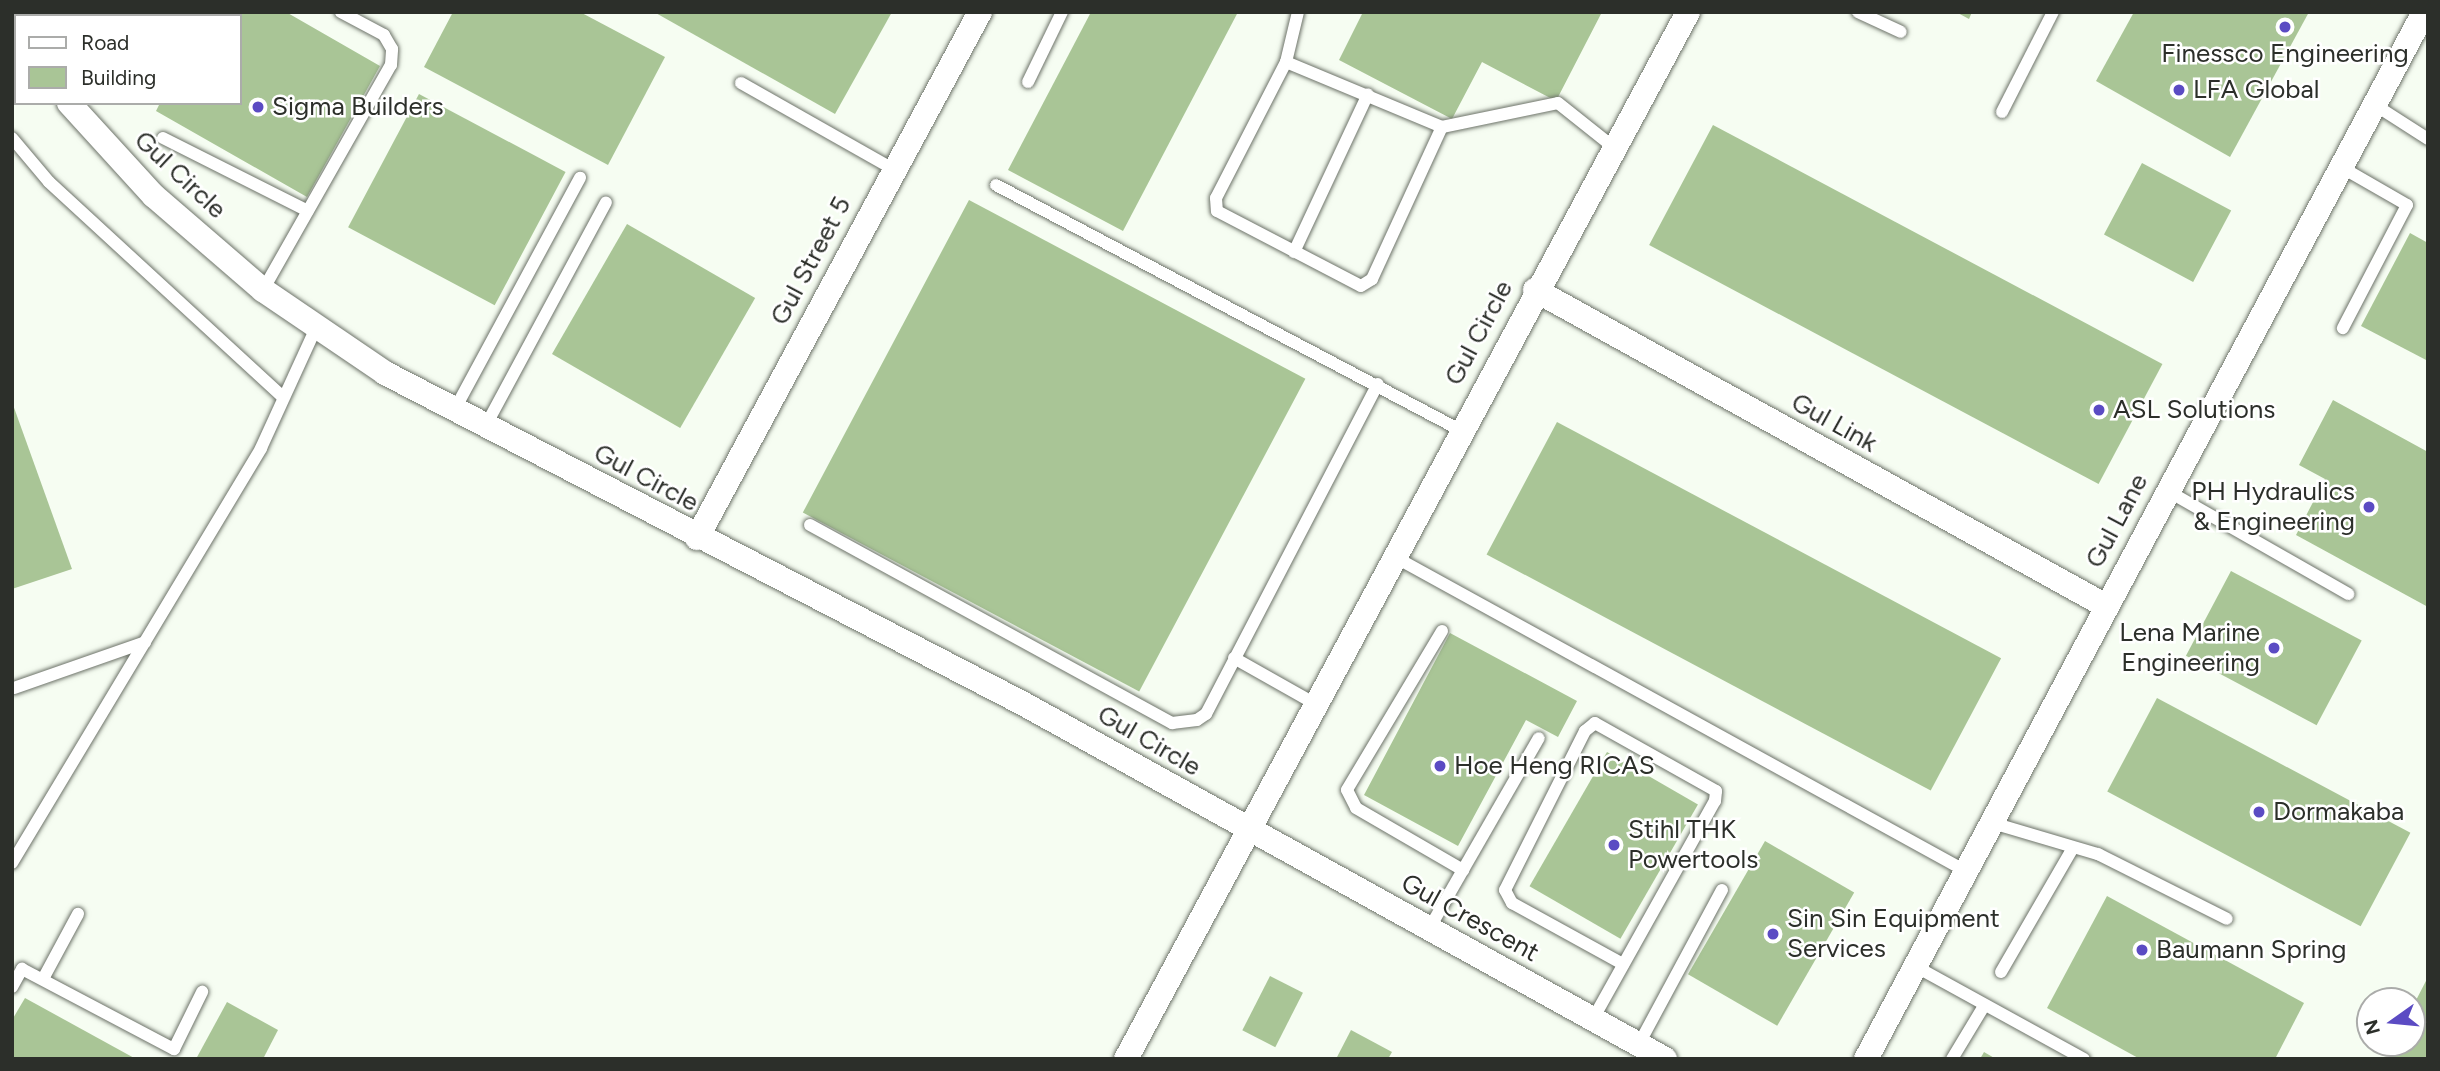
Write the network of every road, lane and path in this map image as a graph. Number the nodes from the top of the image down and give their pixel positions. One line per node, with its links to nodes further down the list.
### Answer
1 (341, 12): 27 (lane)
2 (980, 12): 23 (street, Gul Street 5)
3 (1062, 12): 11 (lane)
4 (1298, 12): 10 (lane)
5 (1688, 12): 21 (street, Gul Circle)
6 (1858, 12): 9 (lane)
7 (2053, 12): 16 (lane)
8 (2424, 12): 15 (street, Gul Lane)
9 (1901, 32)
10 (1286, 62): 13 (lane); 28 (lane)
11 (1028, 82)
12 (741, 83): 23 (lane)
13 (1368, 93): 17 (lane); 28 (lane)
14 (71, 105): 29 (street, Gul Circle)
15 (2375, 105): 20 (lane); 22 (street, Gul Lane)
16 (2002, 112)
17 (1442, 127): 21 (lane); 28 (lane)
18 (12, 138): 34 (lane)
19 (163, 138): 27 (lane)
20 (2428, 139)
21 (1612, 146): 30 (street, Gul Circle)
22 (2341, 167): 31 (lane); 38 (street, Gul Lane)
23 (893, 169): 40 (street, Gul Street 5)
24 (580, 178): 35 (lane)
25 (996, 185): 33 (lane)
26 (607, 202): 36 (lane)
27 (307, 211): 29 (lane)
28 (1294, 252)
29 (264, 290): 32 (street, Gul Circle)
30 (1535, 290): 37 (street, Gul Circle); 43 (street, Gul Link)
31 (2343, 328)
32 (315, 330): 34 (lane); 35 (street, Gul Circle)
33 (1378, 384): 37 (lane); 46 (lane)
34 (283, 397): 45 (lane)
35 (455, 409): 36 (street, Gul Circle)
36 (485, 427): 40 (street, Gul Circle)
37 (1460, 430): 41 (street, Gul Circle)
38 (2166, 490): 42 (lane); 43 (street, Gul Lane)
39 (810, 524): 46 (lane)
40 (697, 538): 51 (street, Gul Circle)
41 (1392, 556): 48 (street, Gul Circle); 55 (lane)
42 (2348, 594)
43 (2106, 606): 50 (street, Gul Lane)
44 (1442, 631): 54 (lane)
45 (145, 642): 47 (lane); 53 (lane)
46 (1234, 658): 48 (lane)
47 (14, 688)
48 (1314, 703): 51 (street, Gul Circle)
49 (1539, 738): 54 (lane)
50 (1989, 822): 52 (lane); 55 (street, Gul Lane)
51 (1247, 831): 59 (street, Gul Crescent); 69 (street, Gul Circle)
52 (2073, 848): 58 (lane); 62 (lane)
53 (12, 863)
54 (1463, 870): 59 (lane)
55 (1964, 870): 61 (street, Gul Lane)
56 (1722, 890): 68 (lane)
57 (78, 914): 63 (lane)
58 (2227, 919)
59 (1429, 929): 67 (street, Gul Crescent)
60 (1623, 964): 60 (lane); 67 (lane)
61 (1913, 965): 66 (lane); 71 (street, Gul Lane)
62 (2001, 972)
63 (43, 979): 64 (lane); 65 (lane)
64 (12, 987)
65 (202, 992)
66 (1984, 1006): 72 (lane); 73 (lane)
67 (1593, 1019): 68 (street, Gul Crescent)
68 (1639, 1044): 70 (street, Gul Crescent)
69 (1126, 1059)
70 (1665, 1059)
71 (1866, 1059)
72 (1952, 1059)
73 (2084, 1059)

